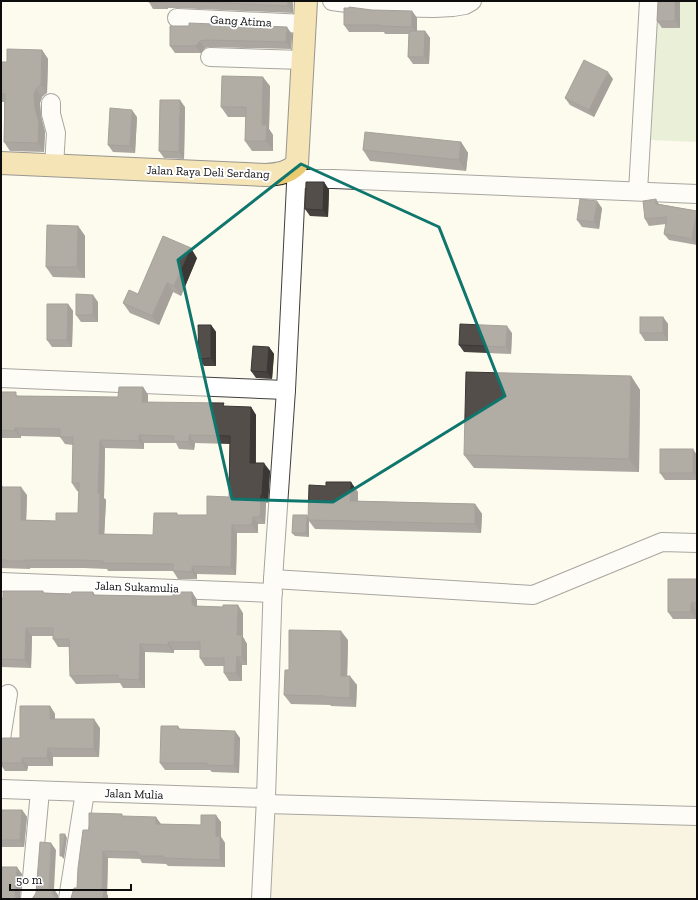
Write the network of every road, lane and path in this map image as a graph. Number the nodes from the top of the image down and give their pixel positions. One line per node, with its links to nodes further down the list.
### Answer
1 (306, 1): 6 (main road)
2 (332, 1): 3 (street)
3 (472, 1)
4 (649, 1): 13 (street)
5 (177, 18): 6 (street, Gang Atima)
6 (305, 24): 8 (main road)
7 (210, 57): 8 (street)
8 (303, 60): 12 (main road)
9 (51, 102): 11 (street)
10 (1, 163): 11 (main road, Jalan Raya Deli Serdang)
11 (54, 166): 12 (main road, Jalan Raya Deli Serdang)
12 (297, 171): 13 (street); 16 (street)
13 (638, 191): 14 (street)
14 (697, 194)
15 (1, 378): 16 (street)
16 (286, 390): 19 (street)
17 (697, 543): 19 (street, Jalan Sukamulia)
18 (1, 582): 19 (street, Jalan Sukamulia)
19 (273, 586): 25 (street)
20 (8, 694): 21 (street)
21 (1, 739)
22 (1, 789): 23 (street, Jalan Mulia)
23 (40, 791): 24 (street, Jalan Mulia); 27 (street)
24 (85, 792): 25 (street, Jalan Mulia); 28 (street)
25 (266, 801): 26 (street, Jalan Mulia); 29 (street)
26 (697, 816)
27 (30, 899)
28 (68, 899)
29 (261, 899)

